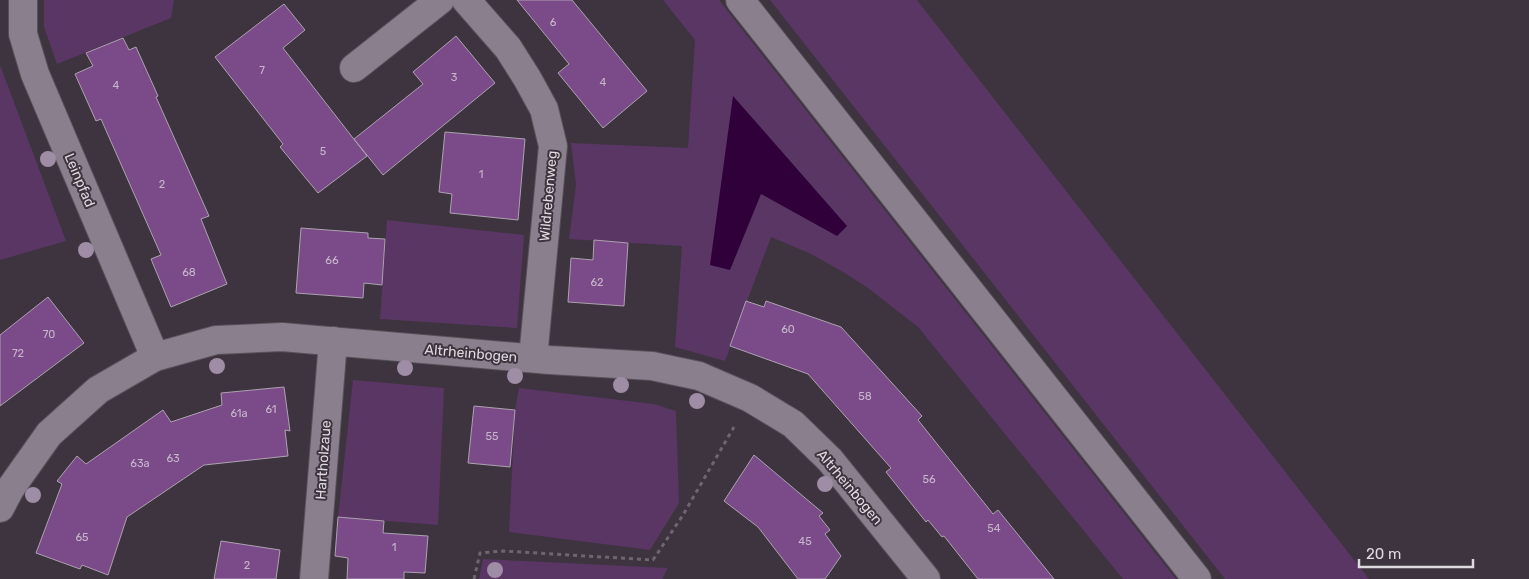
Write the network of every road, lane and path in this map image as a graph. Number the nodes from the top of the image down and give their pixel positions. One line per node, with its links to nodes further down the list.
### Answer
1 (23, 0): 7 (street, Leinpfad)
2 (440, 0): 5 (street)
3 (466, 0): 8 (street, Wildrebenweg)
4 (740, 0): 14 (street)
5 (354, 68)
6 (332, 341): 7 (street, Altrheinbogen); 8 (street, Altrheinbogen); 11 (street, Hartholzaue)
7 (155, 357): 10 (street, Altrheinbogen)
8 (533, 358): 9 (street, Altrheinbogen)
9 (750, 398): 12 (path); 13 (street, Altrheinbogen)
10 (0, 508)
11 (314, 579)
12 (474, 579)
13 (926, 579)
14 (1197, 579)

